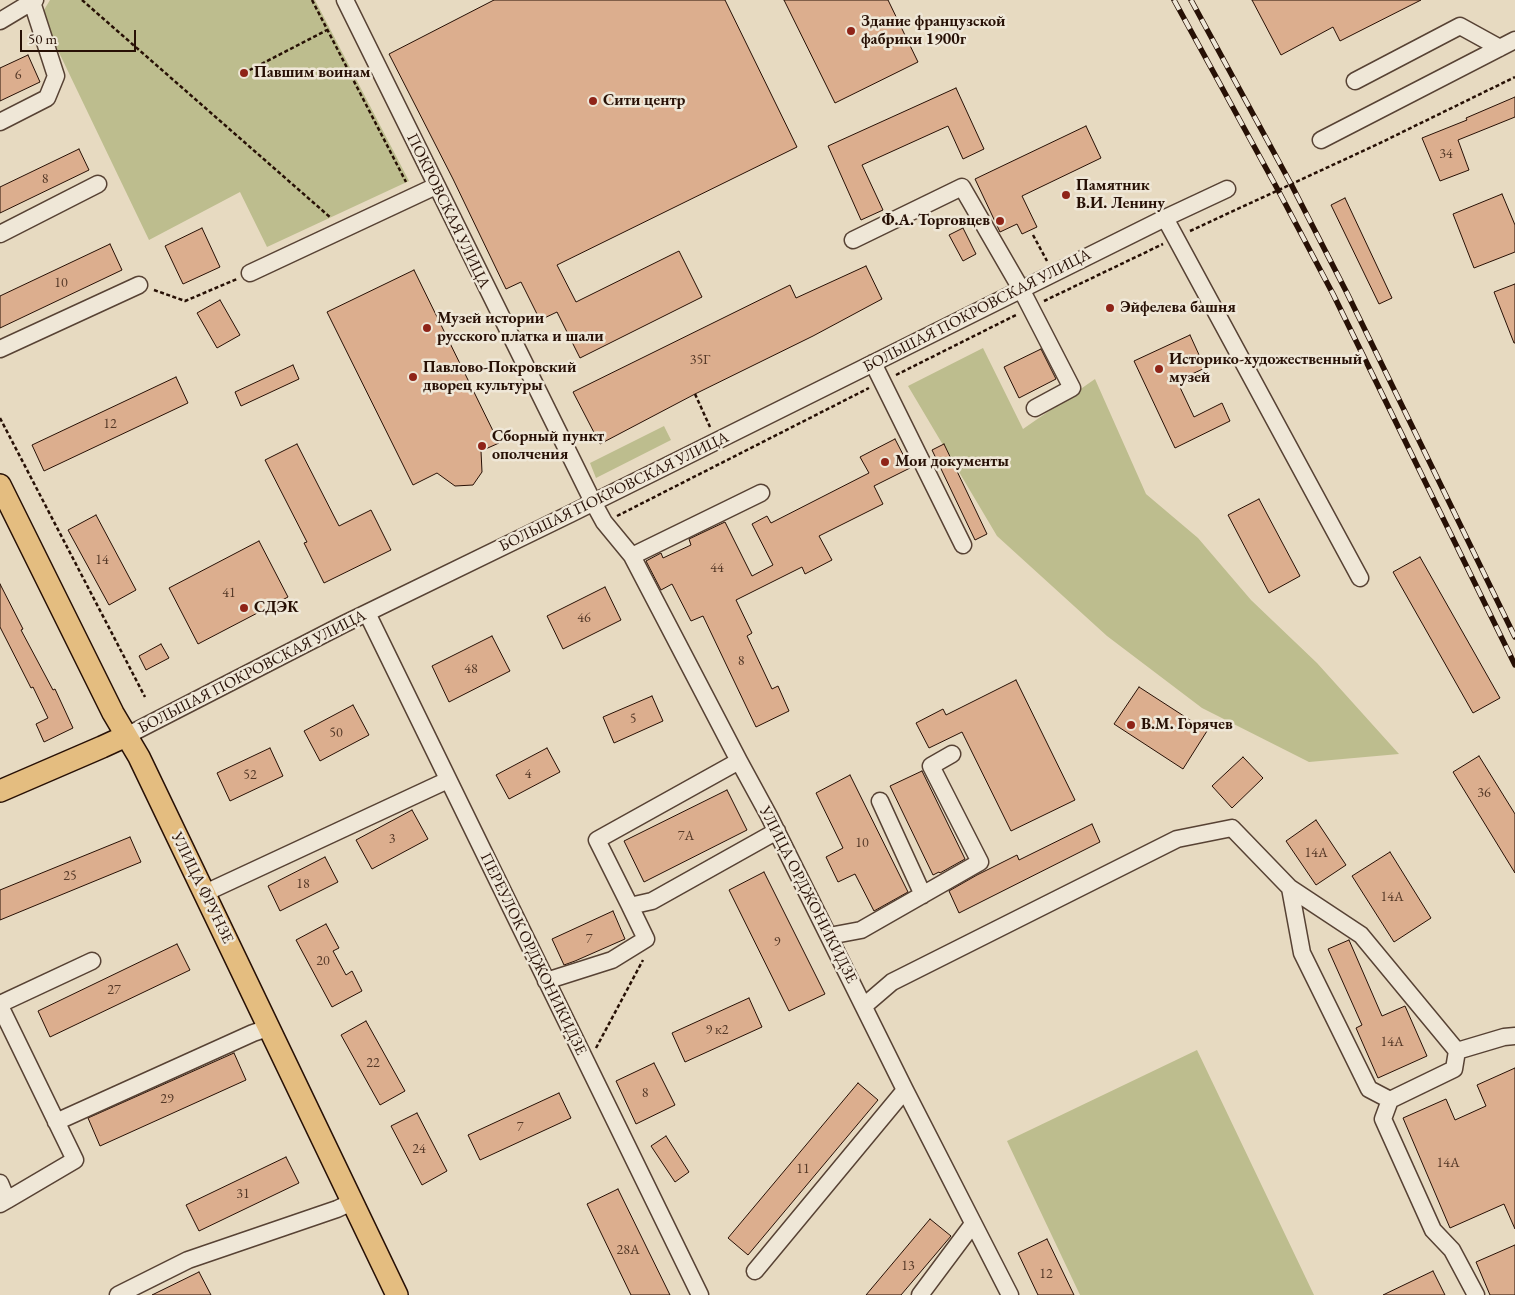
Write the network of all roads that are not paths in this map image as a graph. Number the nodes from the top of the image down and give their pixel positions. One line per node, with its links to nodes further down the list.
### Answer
1 (345, 0): 10 (street, ПОКРОВСКАЯ УЛИЦА)
2 (34, 1): 3 (street); 7 (street)
3 (0, 20)
4 (1515, 40): 5 (street)
5 (1500, 48): 6 (street); 8 (street)
6 (1355, 81)
7 (0, 122)
8 (1321, 140)
9 (98, 184): 13 (street)
10 (436, 186): 15 (street); 23 (street, ПОКРОВСКАЯ УЛИЦА)
11 (1227, 188): 12 (street, БОЛЬШАЯ ПОКРОВСКАЯ УЛИЦА)
12 (1165, 218): 17 (street, БОЛЬШАЯ ПОКРОВСКАЯ УЛИЦА); 26 (street)
13 (0, 234)
14 (853, 240): 17 (street)
15 (250, 273)
16 (139, 285): 18 (street)
17 (1021, 290): 19 (street, БОЛЬШАЯ ПОКРОВСКАЯ УЛИЦА); 20 (street)
18 (0, 349)
19 (879, 360): 23 (street, БОЛЬШАЯ ПОКРОВСКАЯ УЛИЦА); 24 (street)
20 (1036, 408)
21 (0, 484): 28 (main road, УЛИЦА ФРУНЗЕ)
22 (761, 493): 25 (street)
23 (593, 502): 25 (street, УЛИЦА ОРДЖОНИКИДЗЕ); 27 (street, БОЛЬШАЯ ПОКРОВСКАЯ УЛИЦА)
24 (963, 545)
25 (632, 556): 30 (street, УЛИЦА ОРДЖОНИКИДЗЕ)
26 (1360, 578)
27 (367, 613): 28 (street, БОЛЬШАЯ ПОКРОВСКАЯ УЛИЦА); 31 (street, ПЕРЕУЛОК ОРДЖОНИКИДЗЕ)
28 (126, 736): 32 (main road, БОЛЬШАЯ ПОКРОВСКАЯ УЛИЦА); 36 (main road, УЛИЦА ФРУНЗЕ)
29 (952, 754): 37 (street)
30 (739, 761): 34 (street, УЛИЦА ОРДЖОНИКИДЗЕ); 38 (street)
31 (448, 780): 36 (street); 41 (street, ПЕРЕУЛОК ОРДЖОНИКИДЗЕ)
32 (0, 791)
33 (880, 801): 37 (street)
34 (777, 831): 38 (street); 39 (street, УЛИЦА ОРДЖОНИКИДЗЕ)
35 (1290, 888): 43 (street); 46 (street); 48 (street)
36 (205, 893): 44 (main road, УЛИЦА ФРУНЗЕ)
37 (923, 895): 39 (street)
38 (630, 906): 41 (street)
39 (829, 936): 43 (street, УЛИЦА ОРДЖОНИКИДЗЕ)
40 (92, 961): 42 (street)
41 (546, 981): 57 (street, ПЕРЕУЛОК ОРДЖОНИКИДЗЕ)
42 (0, 1005): 49 (street)
43 (864, 1006): 47 (street, УЛИЦА ОРДЖОНИКИДЗЕ)
44 (268, 1028): 49 (street); 52 (main road, УЛИЦА ФРУНЗЕ)
45 (1515, 1036): 46 (street)
46 (1456, 1051): 48 (street)
47 (905, 1090): 53 (street, УЛИЦА ОРДЖОНИКИДЗЕ); 54 (street)
48 (1390, 1100): 60 (street)
49 (56, 1122): 51 (street)
50 (0, 1183): 51 (street)
51 (3, 1202)
52 (352, 1202): 55 (street); 56 (main road, УЛИЦА ФРУНЗЕ)
53 (973, 1224): 58 (street); 59 (street, УЛИЦА ОРДЖОНИКИДЗЕ)
54 (755, 1270)
55 (118, 1295)
56 (397, 1295)
57 (700, 1295)
58 (920, 1295)
59 (1010, 1295)
60 (1476, 1295)

